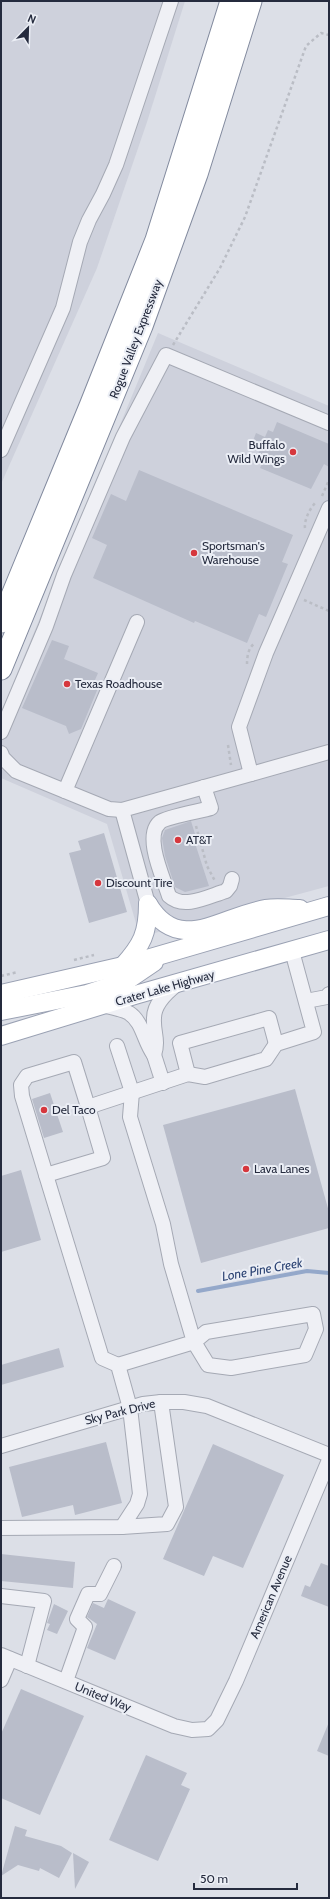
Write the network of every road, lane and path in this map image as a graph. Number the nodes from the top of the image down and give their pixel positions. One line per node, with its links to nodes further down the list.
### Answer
1 (171, 1): 7 (street)
2 (231, 1): 11 (highway, Rogue Valley Expressway)
3 (251, 1): 15 (highway, Rogue Valley Expressway)
4 (329, 35): 5 (path)
5 (166, 355): 6 (street); 16 (street)
6 (329, 423)
7 (1, 450)
8 (329, 480): 10 (path)
9 (329, 508): 21 (street)
10 (306, 534)
11 (1, 622)
12 (137, 622): 23 (street)
13 (256, 643): 14 (path)
14 (246, 667)
15 (1, 669)
16 (1, 732)
17 (227, 740): 20 (path)
18 (1, 752): 23 (street)
19 (329, 752): 21 (street)
20 (224, 768)
21 (251, 774): 22 (street)
22 (204, 787): 24 (street); 25 (street)
23 (65, 791): 24 (street)
24 (122, 810): 28 (street)
25 (193, 813): 27 (path); 27 (street)
26 (232, 879): 27 (street)
27 (219, 893)
28 (148, 904): 29 (main road); 33 (main road)
29 (325, 908): 32 (main road)
30 (329, 940): 31 (main road, Crater Lake Highway)
31 (292, 951): 34 (main road, Crater Lake Highway); 37 (street)
32 (164, 955): 33 (main road); 39 (main road)
33 (123, 966): 35 (main road)
34 (176, 985): 38 (main road, Crater Lake Highway); 43 (street)
35 (1, 994)
36 (329, 997): 37 (street)
37 (306, 1001): 41 (street)
38 (102, 1005): 40 (main road, Crater Lake Highway); 43 (street)
39 (1, 1011)
40 (1, 1036)
41 (276, 1044): 44 (street); 44 (street)
42 (118, 1046): 46 (street)
43 (154, 1055): 45 (street)
44 (188, 1074): 45 (street)
45 (163, 1083): 46 (street)
46 (132, 1092): 47 (street); 49 (street)
47 (88, 1107): 48 (street); 48 (street)
48 (46, 1175): 50 (street)
49 (194, 1342): 49 (street); 50 (street)
50 (118, 1365): 52 (street)
51 (161, 1402): 52 (street, Sky Park Drive); 54 (street, Sky Park Drive); 56 (street)
52 (130, 1408): 53 (street, Sky Park Drive); 56 (street)
53 (1, 1446)
54 (329, 1456)
55 (329, 1460): 64 (street, American Avenue)
56 (122, 1526): 57 (street)
57 (1, 1528)
58 (114, 1566): 63 (street)
59 (1, 1596): 61 (street)
60 (6, 1657): 61 (street, United Way); 62 (street)
61 (27, 1666): 63 (street, United Way)
62 (1, 1680)
63 (66, 1681): 64 (street, United Way)
64 (208, 1729)

